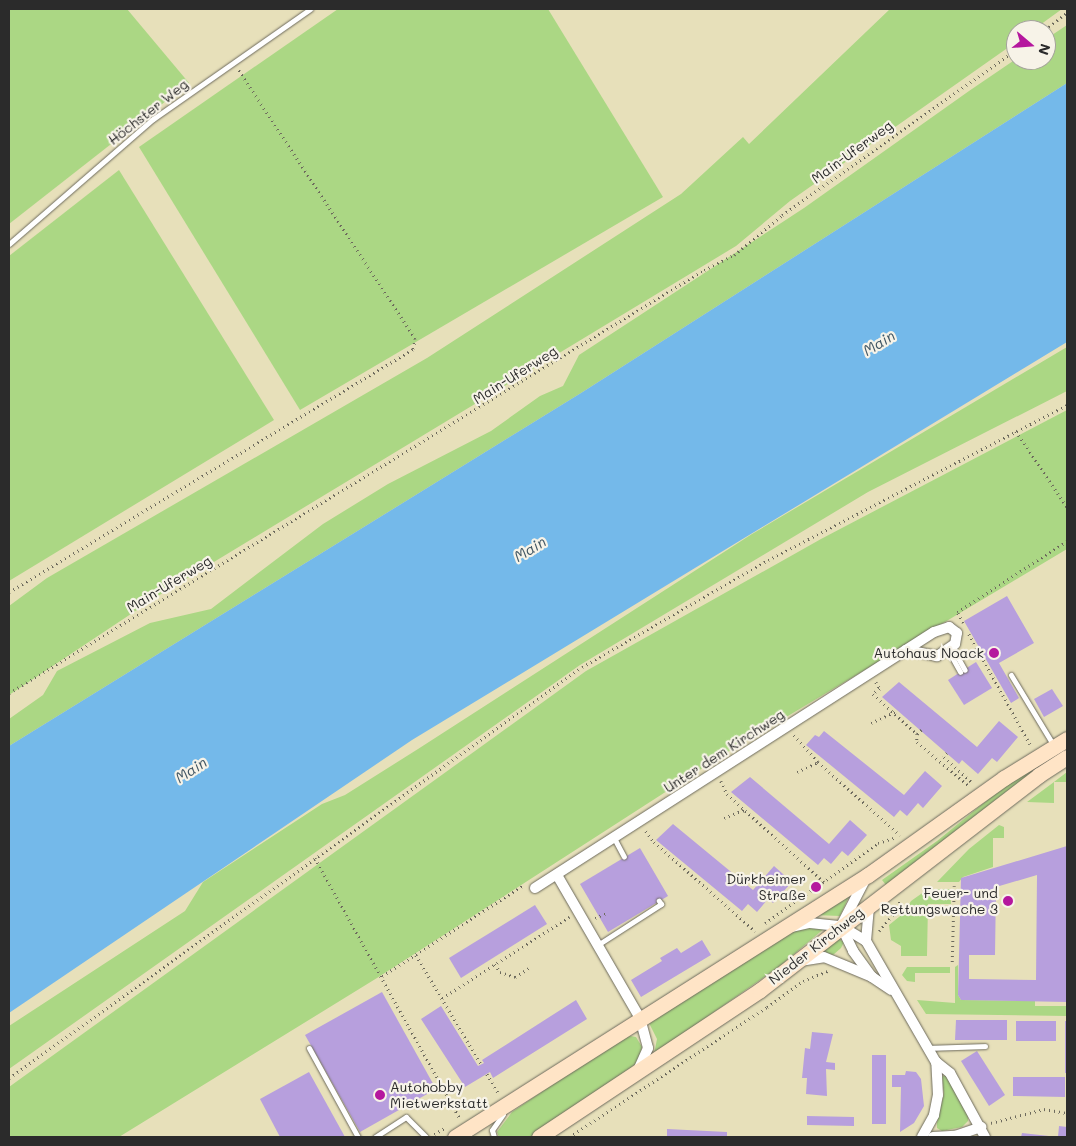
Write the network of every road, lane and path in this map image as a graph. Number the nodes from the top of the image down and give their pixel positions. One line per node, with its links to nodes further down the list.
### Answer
1 (310, 9): 5 (lane, Höchster Weg)
2 (1067, 12): 3 (path)
3 (1056, 21)
4 (1006, 57): 17 (path, Main-Uferweg)
5 (233, 62): 6 (lane, Höchster Weg); 11 (path)
6 (9, 244)
7 (1067, 405): 8 (path)
8 (1016, 431): 9 (path); 44 (path)
9 (1067, 507)
10 (1067, 541): 25 (path)
11 (9, 592)
12 (950, 649): 13 (street); 13 (street, Unter dem Kirchweg); 14 (lane)
13 (906, 650): 15 (street, Unter dem Kirchweg)
14 (963, 671)
15 (871, 673): 19 (path); 21 (street, Unter dem Kirchweg)
16 (1011, 675): 24 (lane)
17 (9, 693)
18 (897, 711): 19 (path)
19 (892, 713): 20 (path); 23 (path)
20 (871, 723)
21 (788, 726): 29 (path); 41 (street, Unter dem Kirchweg)
22 (921, 730): 23 (path)
23 (916, 734): 33 (path)
24 (1056, 740): 25 (path); 34 (main road, Nieder Kirchweg)
25 (1030, 744): 26 (path)
26 (1023, 749)
27 (947, 754): 32 (path)
28 (1067, 757): 34 (main road, Nieder Kirchweg)
29 (818, 762): 30 (path); 40 (path)
30 (797, 772)
31 (980, 779): 32 (path)
32 (973, 783): 33 (path)
33 (969, 786): 35 (path)
34 (1009, 786): 46 (main road, Nieder Kirchweg); 51 (main road, Nieder Kirchweg)
35 (962, 792)
36 (729, 796): 37 (path)
37 (744, 810): 38 (path); 47 (path)
38 (724, 818)
39 (908, 830): 40 (path)
40 (900, 835): 47 (path)
41 (613, 837): 43 (lane); 45 (street, Unter dem Kirchweg)
42 (655, 844): 58 (path)
43 (624, 857)
44 (315, 858): 68 (path); 82 (path)
45 (557, 875): 49 (street, Unter dem Kirchweg); 52 (street)
46 (868, 875): 56 (street); 57 (main road, Nieder Kirchweg)
47 (824, 882): 58 (path)
48 (954, 886): 65 (path)
49 (535, 888): 62 (path)
50 (659, 901): 61 (lane)
51 (870, 905): 56 (main road, Nieder Kirchweg); 60 (street)
52 (579, 911): 61 (street); 66 (path)
53 (895, 912): 60 (path)
54 (606, 913): 55 (path)
55 (600, 917)
56 (841, 926): 57 (street); 60 (street); 63 (main road, Nieder Kirchweg); 69 (street)
57 (781, 929): 72 (main road, Nieder Kirchweg)
58 (755, 931): 59 (path)
59 (748, 936)
60 (866, 941): 70 (street)
61 (599, 944): 72 (street)
62 (416, 955): 68 (path); 71 (path)
63 (796, 961): 64 (street); 81 (main road, Nieder Kirchweg)
64 (840, 962): 69 (street); 97 (path)
65 (952, 962)
66 (495, 964): 67 (path); 71 (path)
67 (529, 968)
68 (382, 976): 89 (path)
69 (872, 977): 70 (street)
70 (891, 990): 77 (street)
71 (442, 998): 79 (path)
72 (640, 1018): 73 (main road, Nieder Kirchweg); 74 (street, Nieder Kirchweg)
73 (615, 1035): 74 (lane); 86 (main road, Nieder Kirchweg)
74 (647, 1038): 81 (street, Nieder Kirchweg)
75 (985, 1046): 77 (lane)
76 (309, 1048): 91 (lane)
77 (927, 1048): 78 (street)
78 (936, 1062): 90 (street); 98 (street)
79 (481, 1064)
80 (487, 1074): 84 (path)
81 (633, 1076): 96 (main road, Nieder Kirchweg)
82 (9, 1078)
83 (507, 1089): 84 (path)
84 (499, 1094): 85 (path)
85 (491, 1098)
86 (520, 1098): 94 (main road, Nieder Kirchweg); 95 (lane, Nieder Kirchweg)
87 (468, 1113): 89 (path)
88 (1067, 1113): 90 (path)
89 (460, 1118): 93 (path)
90 (980, 1127): 99 (street); 100 (street)
91 (358, 1137)
92 (375, 1137): 93 (lane)
93 (428, 1137)
94 (455, 1137)
95 (494, 1137)
96 (539, 1137)
97 (569, 1137)
98 (922, 1137)
99 (933, 1137)
100 (985, 1137)

